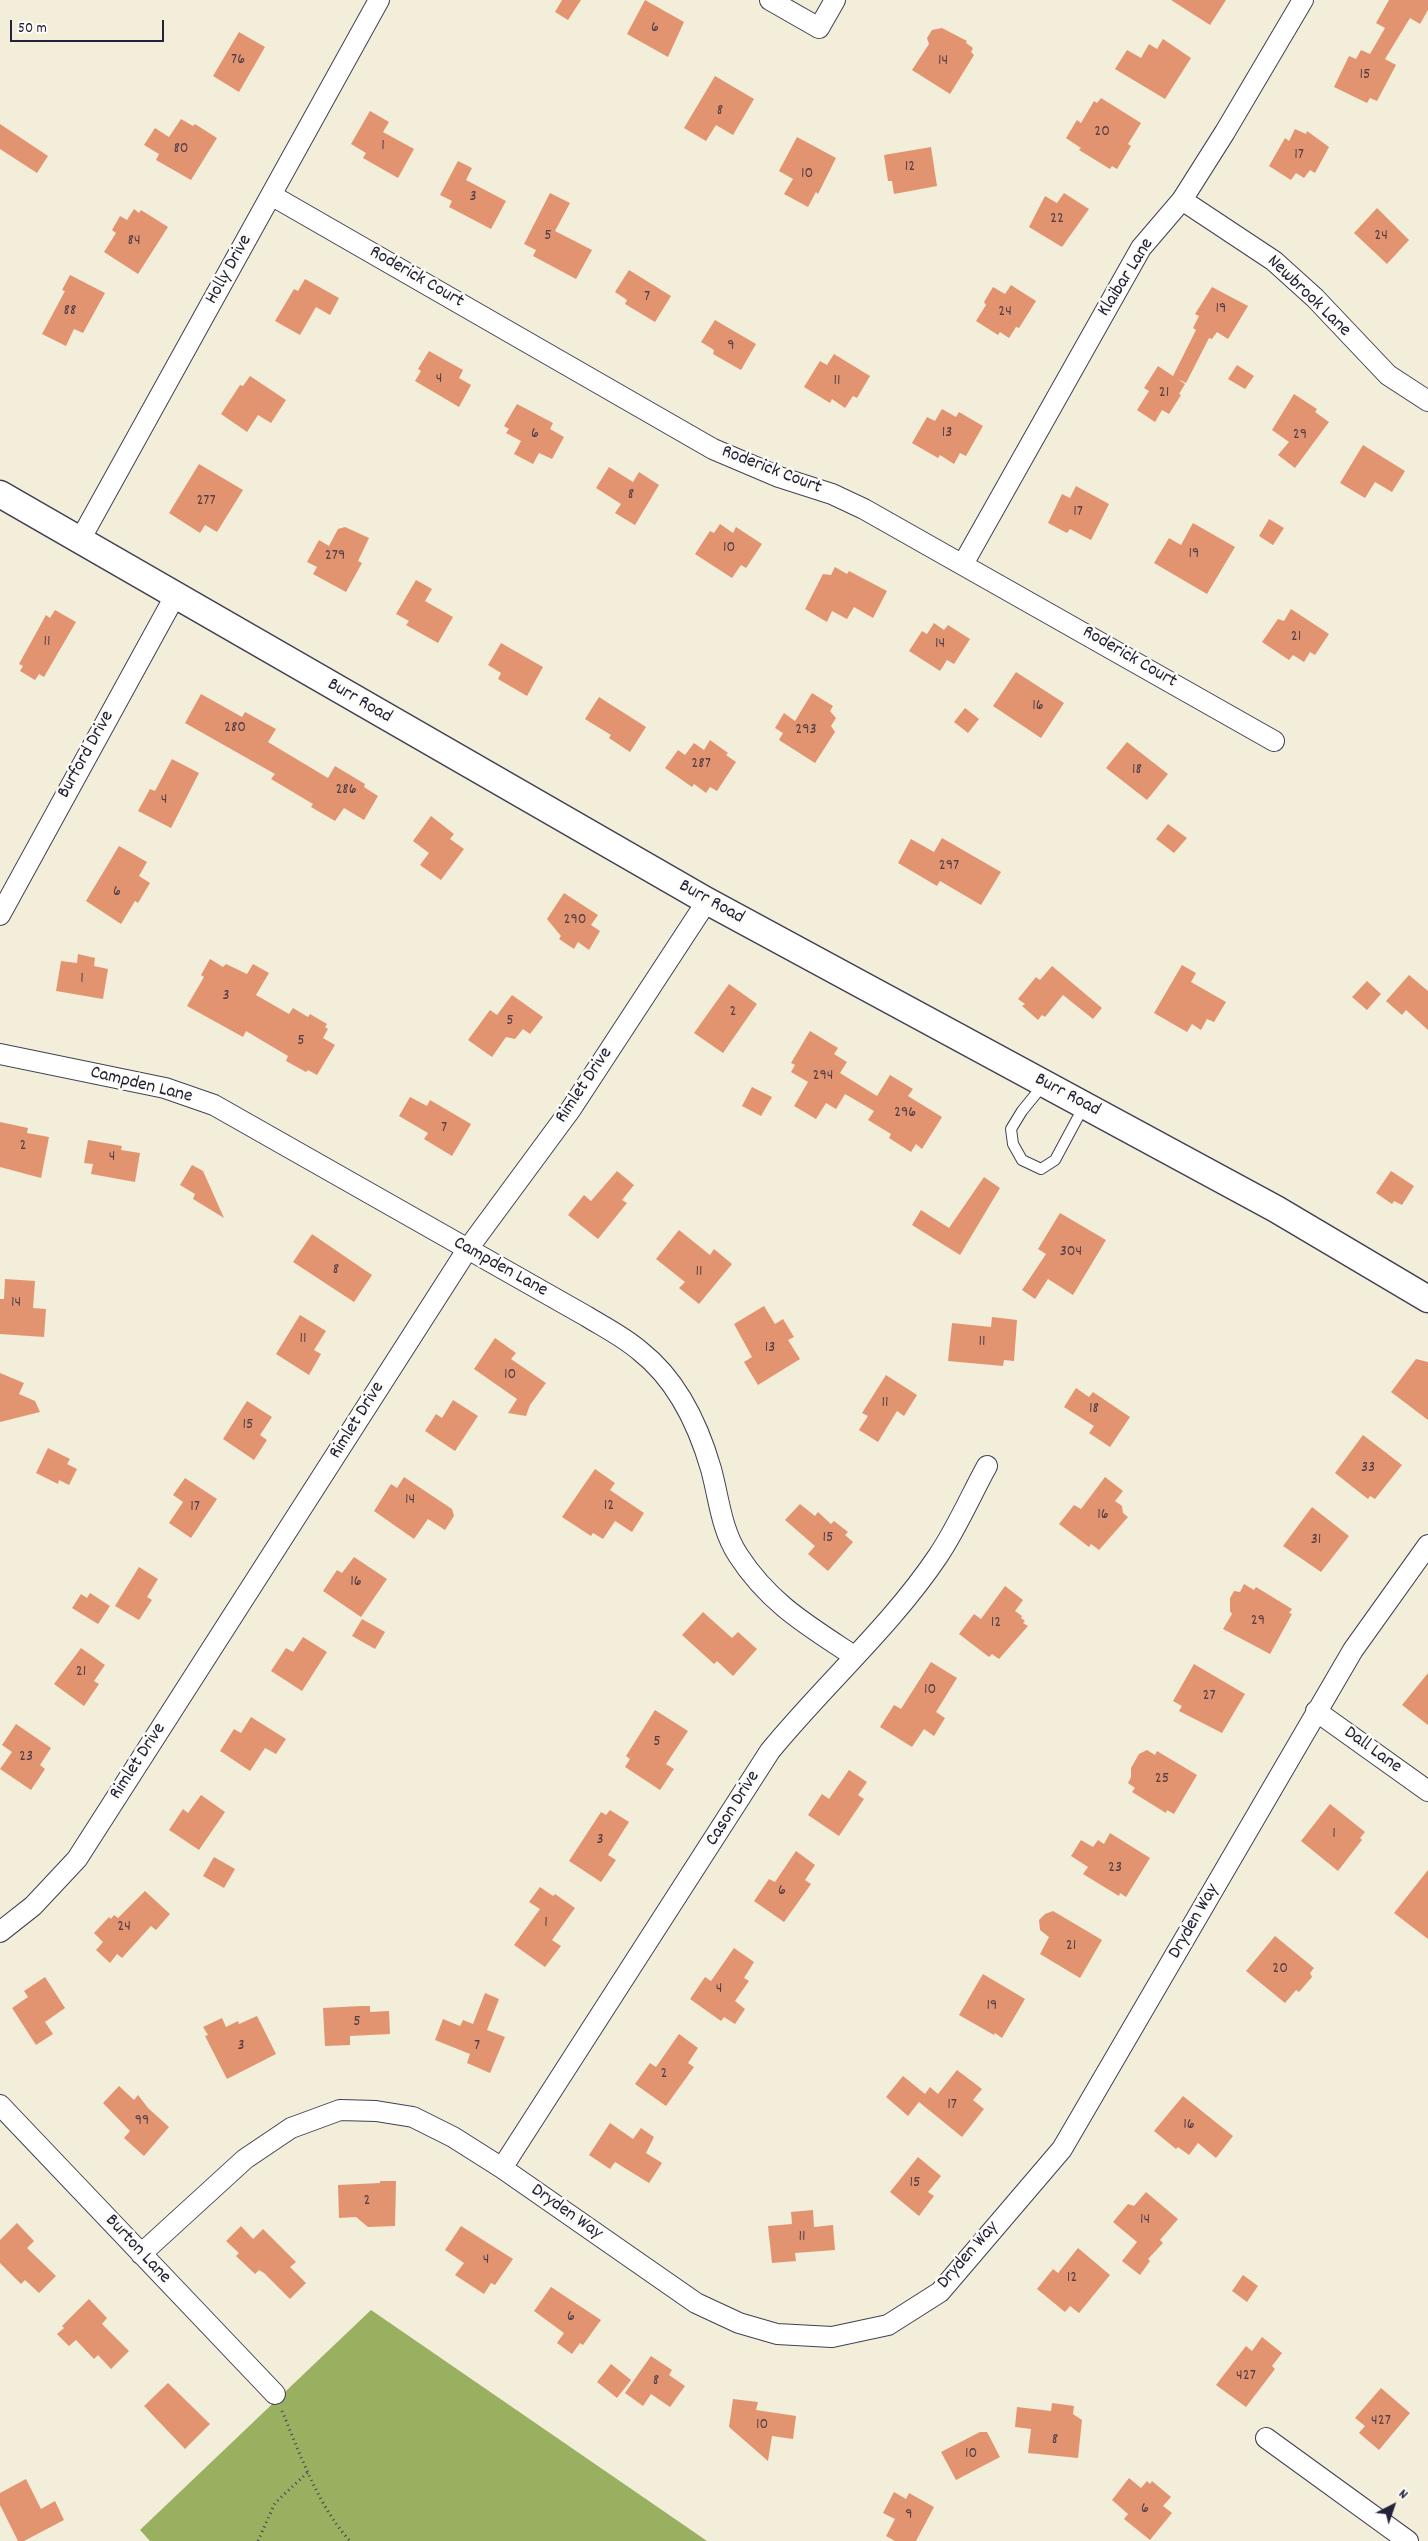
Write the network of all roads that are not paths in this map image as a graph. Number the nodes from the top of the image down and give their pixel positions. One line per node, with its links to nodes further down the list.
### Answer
1 (379, 0): 5 (street, Holly Drive)
2 (770, 0): 3 (street)
3 (835, 0)
4 (1303, 0): 6 (street, Klaibar Lane)
5 (271, 195): 9 (street, Holly Drive); 10 (street, Roderick Court)
6 (1182, 200): 7 (street, Newbrook Lane); 10 (street, Klaibar Lane)
7 (1428, 401)
8 (0, 494): 9 (street, Burr Road)
9 (80, 540): 11 (street, Burr Road)
10 (963, 564): 12 (street, Roderick Court)
11 (175, 596): 13 (street, Burr Road); 14 (street, Burford Drive)
12 (1274, 741)
13 (707, 901): 16 (street, Burr Road); 18 (street, Rimlet Drive)
14 (0, 915)
15 (0, 1054): 18 (street, Campden Lane)
16 (1044, 1084): 17 (street, Burr Road); 17 (lane)
17 (1084, 1105): 19 (street, Burr Road)
18 (467, 1250): 22 (street, Campden Lane); 25 (street, Rimlet Drive)
19 (1428, 1299)
20 (988, 1466): 22 (street, Cason Drive)
21 (1428, 1545): 23 (street, Dryden Way)
22 (854, 1656): 27 (street, Cason Drive)
23 (1316, 1711): 24 (street, Dall Lane); 27 (street, Dryden Way)
24 (1428, 1791)
25 (0, 1932)
26 (0, 2105): 28 (street, Burton Lane)
27 (502, 2168): 28 (street, Dryden Way)
28 (141, 2254): 29 (street, Burton Lane)
29 (274, 2394)
30 (1266, 2438): 31 (street)
31 (1408, 2541)

